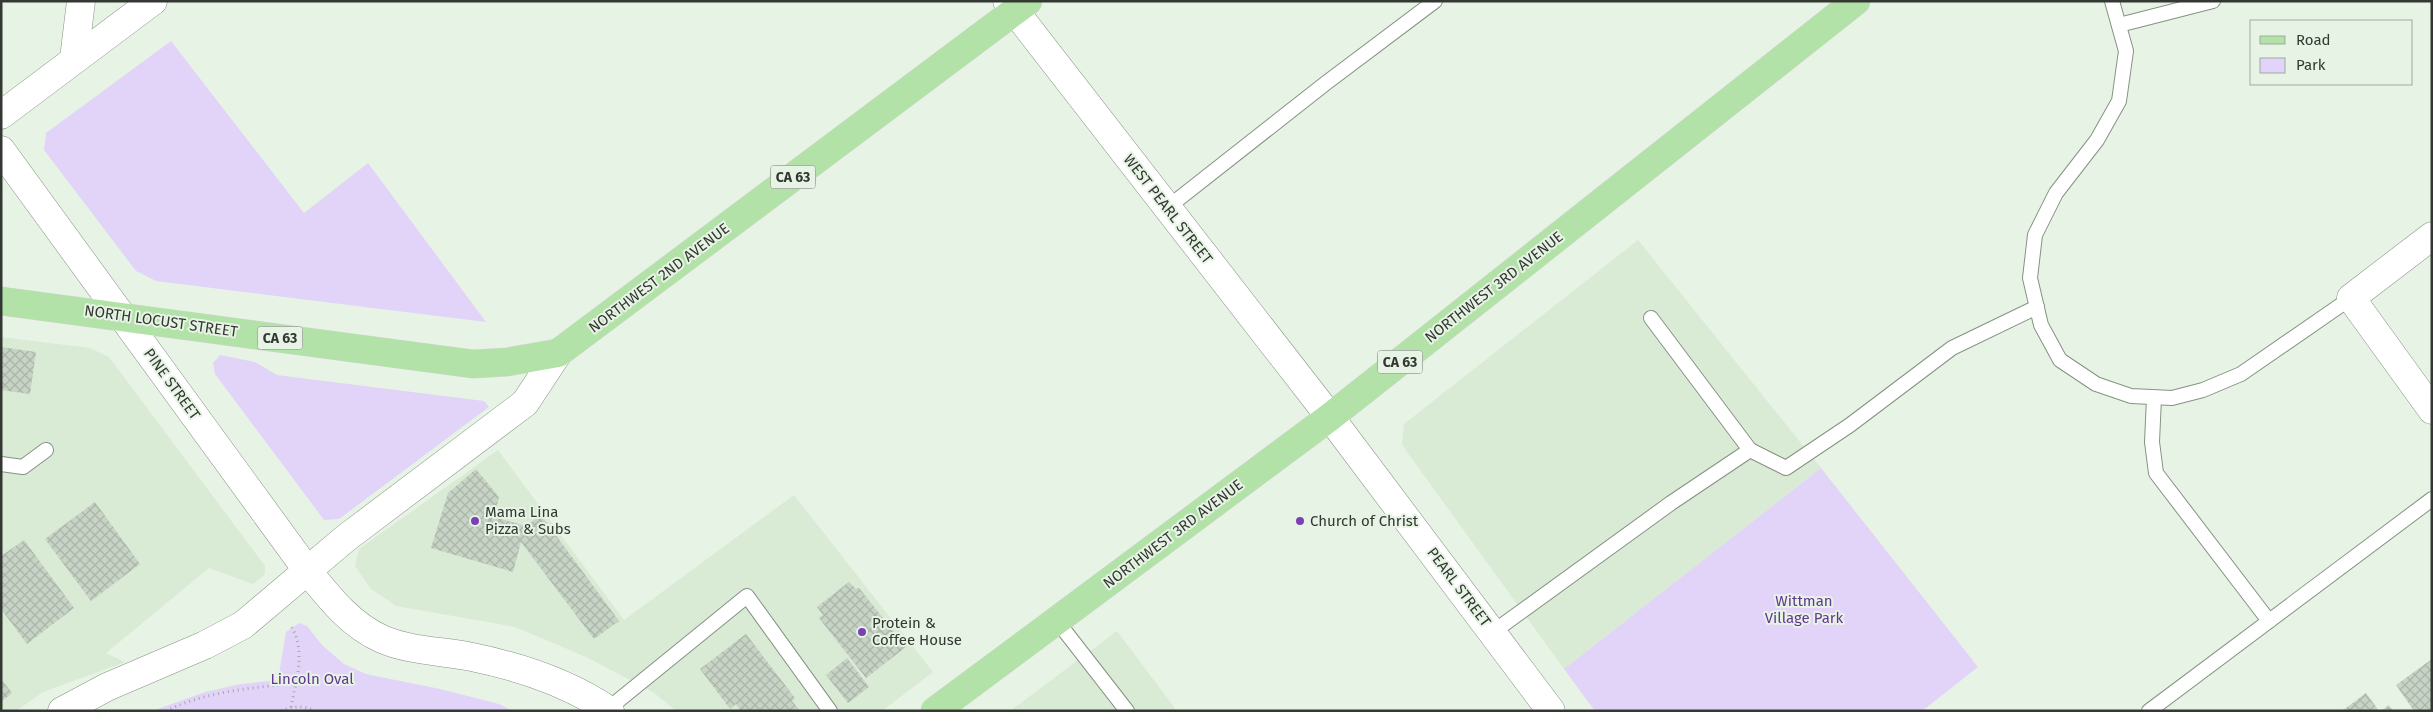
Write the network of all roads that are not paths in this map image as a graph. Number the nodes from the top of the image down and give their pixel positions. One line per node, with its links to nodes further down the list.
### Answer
1 (82, 1): 9 (street)
2 (152, 1): 9 (street)
3 (1436, 1): 12 (lane)
4 (1856, 1): 22 (main road, NORTHWEST 3RD AVENUE / CA 63)
5 (2112, 1): 8 (lane)
6 (2213, 1): 8 (lane)
7 (1016, 5): 12 (street, WEST PEARL STREET); 19 (main road, NORTHWEST 2ND AVENUE / CA 63)
8 (2119, 25): 16 (lane)
9 (74, 59): 10 (street)
10 (1, 115)
11 (1, 150): 17 (street, PINE STREET)
12 (1167, 208): 22 (street, WEST PEARL STREET)
13 (2432, 236): 14 (street)
14 (2351, 298): 20 (lane); 21 (street)
15 (1, 301): 17 (main road, NORTH LOCUST STREET / CA 63)
16 (2037, 307): 20 (lane); 24 (lane)
17 (123, 316): 19 (main road, NORTH LOCUST STREET / CA 63); 27 (street, PINE STREET)
18 (1651, 318): 24 (lane)
19 (558, 353): 27 (street, NORTHWEST 2ND AVENUE)
20 (2154, 398): 29 (lane)
21 (2432, 410)
22 (1330, 417): 28 (main road, NORTHWEST 3RD AVENUE / CA 63); 30 (street, PEARL STREET)
23 (46, 450): 25 (lane)
24 (1750, 450): 30 (lane)
25 (1, 464)
26 (2432, 499): 29 (lane)
27 (306, 570): 31 (street); 32 (street)
28 (1056, 620): 34 (main road, NORTHWEST 3RD AVENUE / CA 63); 35 (lane)
29 (2269, 621): 37 (lane)
30 (1493, 632): 36 (street, PEARL STREET)
31 (609, 710): 33 (lane)
32 (62, 711)
33 (830, 711)
34 (935, 711)
35 (1128, 711)
36 (1551, 711)
37 (2149, 711)

